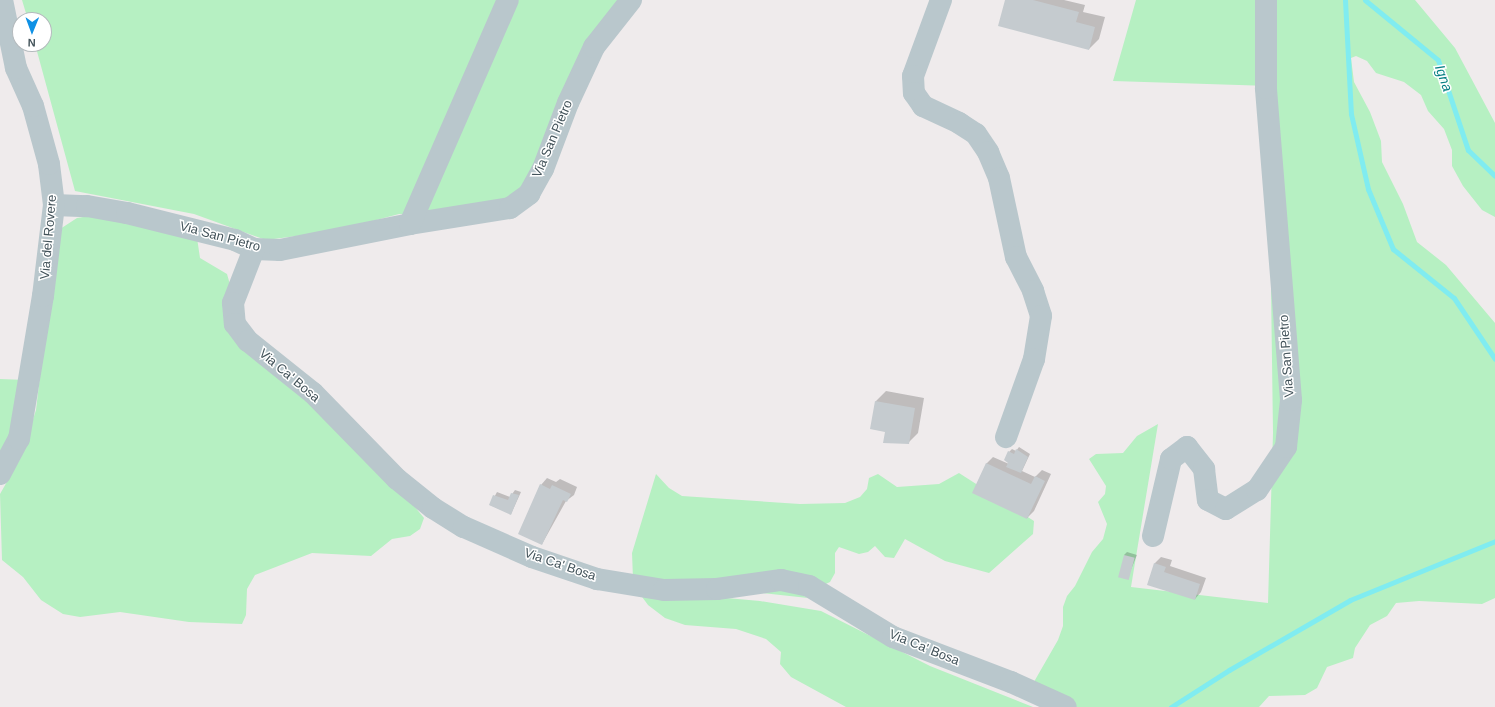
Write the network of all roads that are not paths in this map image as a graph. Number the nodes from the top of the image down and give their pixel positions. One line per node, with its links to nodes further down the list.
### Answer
1 (2, 0): 6 (street, Via del Rovere)
2 (508, 0): 7 (street)
3 (631, 0): 7 (street, Via San Pietro)
4 (942, 0): 9 (street)
5 (1266, 0): 11 (street, Via San Pietro)
6 (54, 205): 8 (street, Via San Pietro); 10 (street, Via del Rovere)
7 (410, 224): 8 (street, Via San Pietro)
8 (254, 249): 12 (street, Via Ca' Bosa)
9 (1006, 437)
10 (0, 474)
11 (1153, 536)
12 (1066, 707)

